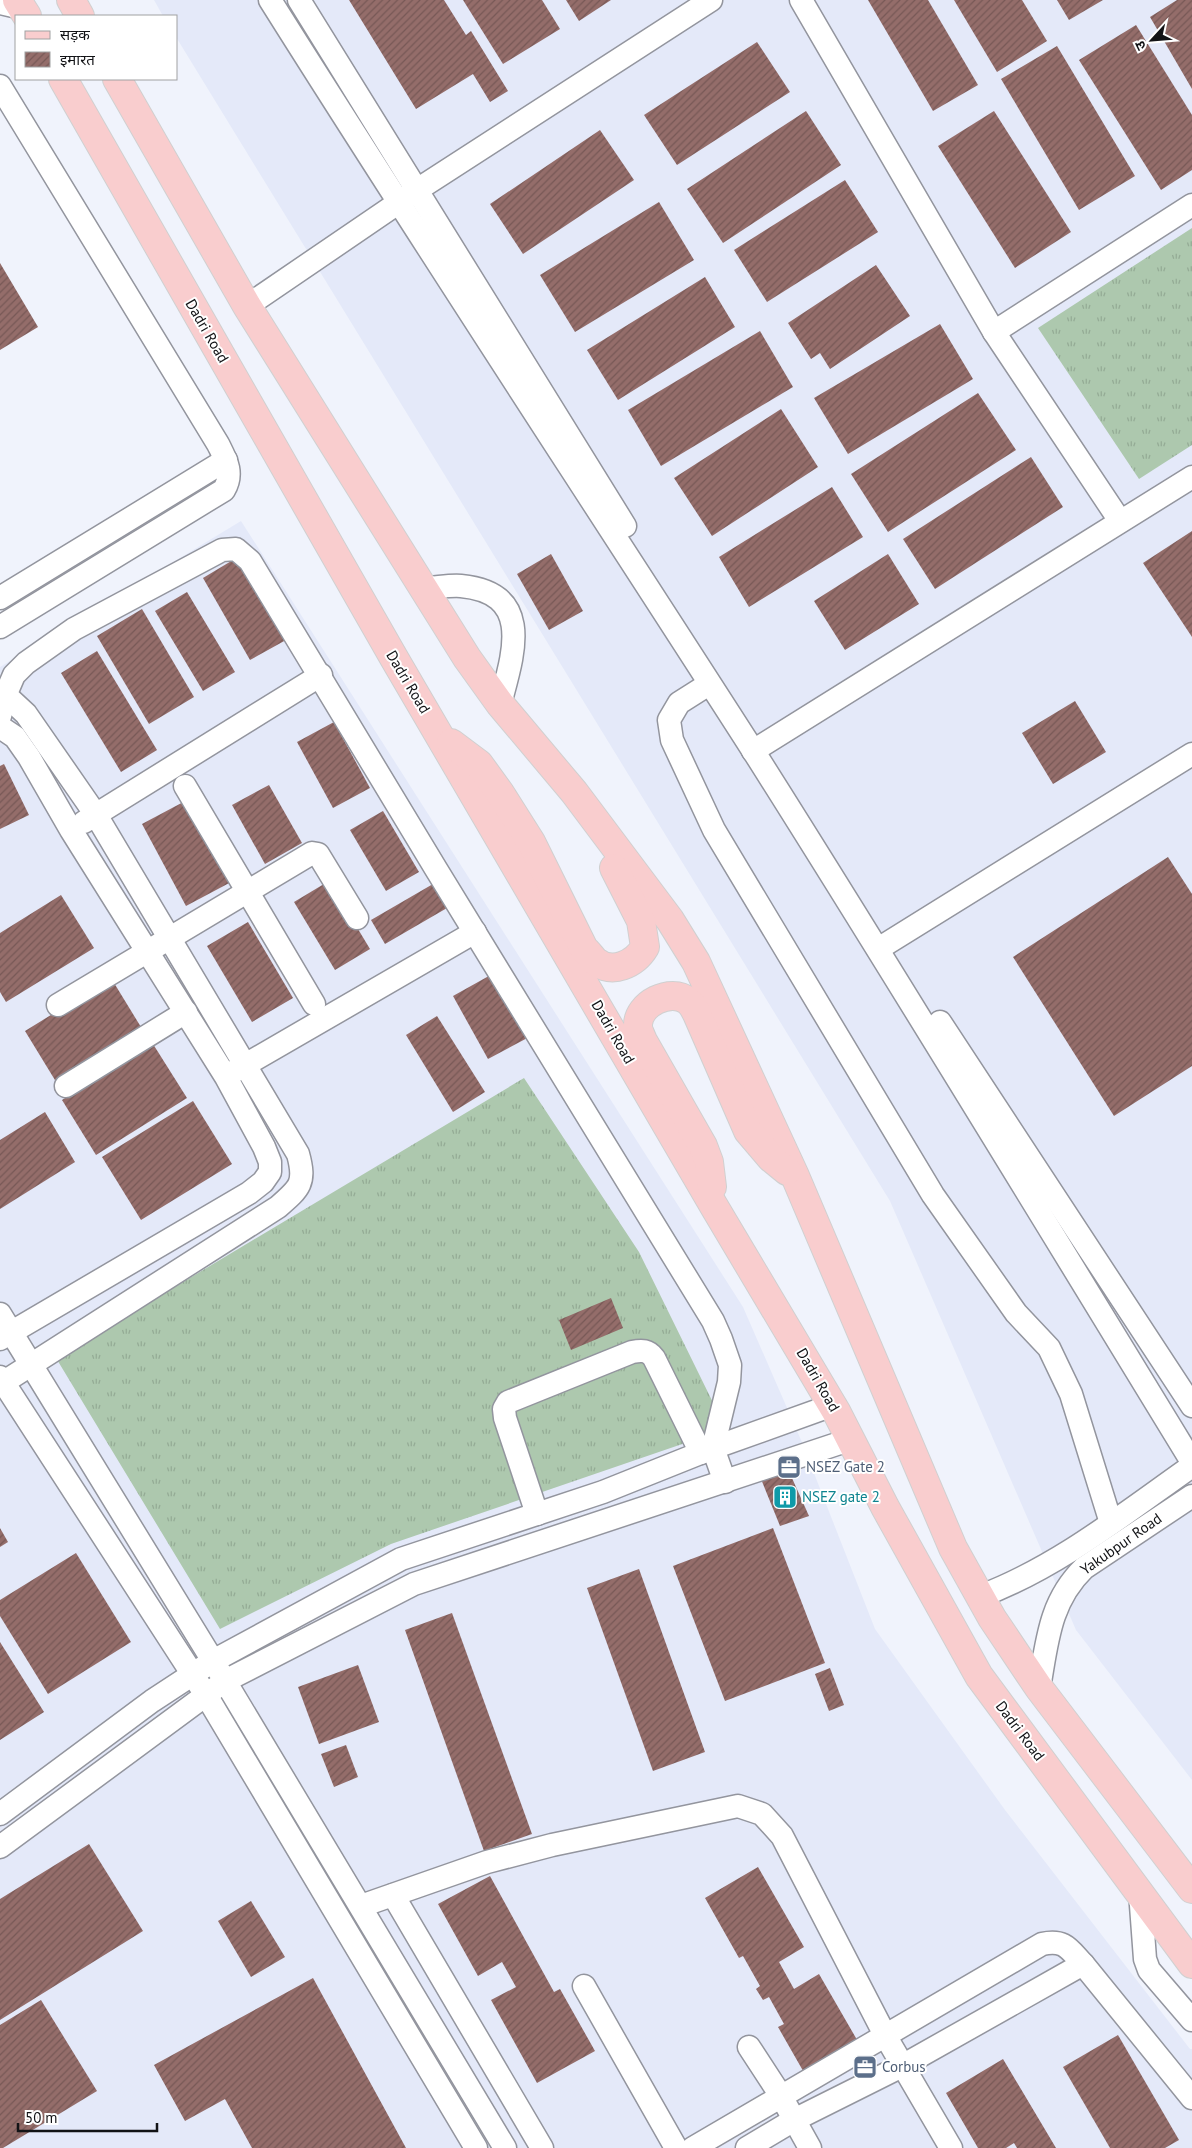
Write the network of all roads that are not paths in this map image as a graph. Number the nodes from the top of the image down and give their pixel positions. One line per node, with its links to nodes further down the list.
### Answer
1 (71, 0): 6 (main road)
2 (270, 0): 11 (street)
3 (299, 0): 10 (street)
4 (712, 0): 10 (street)
5 (801, 0): 14 (street)
6 (79, 15)
7 (64, 80): 26 (main road, Dadri Road)
8 (118, 80): 13 (main road)
9 (0, 86): 15 (street)
10 (418, 190): 11 (street); 27 (street)
11 (398, 203): 13 (street); 22 (street)
12 (1192, 205): 14 (street)
13 (247, 306): 18 (main road)
14 (994, 332): 17 (street)
15 (226, 460): 19 (street); 20 (street)
16 (1192, 477): 17 (street)
17 (1120, 521): 27 (street)
18 (423, 588): 24 (main road); 24 (street)
19 (0, 598)
20 (0, 627)
21 (321, 675): 23 (street); 31 (street); 35 (street)
22 (709, 684): 27 (street); 62 (street)
23 (2, 702): 31 (street)
24 (500, 704): 30 (main road)
25 (0, 727): 32 (street)
26 (441, 736): 30 (main road); 48 (main road, Dadri Road)
27 (759, 748): 37 (street)
28 (1192, 754): 37 (street)
29 (185, 786): 33 (street)
30 (574, 792): 46 (main road)
31 (96, 815): 32 (street); 36 (street)
32 (71, 830): 38 (street)
33 (248, 891): 34 (street); 36 (street); 39 (street)
34 (357, 918)
35 (475, 932): 42 (street); 55 (street)
36 (170, 938): 38 (street); 42 (street)
37 (884, 946): 53 (street); 56 (street)
38 (147, 952): 40 (street); 41 (street)
39 (314, 1004)
40 (58, 1005)
41 (186, 1012): 43 (street); 44 (street)
42 (245, 1064): 43 (street); 47 (street)
43 (226, 1077): 45 (street)
44 (66, 1086)
45 (270, 1172): 47 (street); 49 (street)
46 (795, 1176): 48 (main road); 64 (main road)
47 (292, 1195): 50 (street)
48 (716, 1208): 52 (main road, Dadri Road)
49 (4, 1328): 50 (street)
50 (31, 1364): 51 (street); 65 (street)
51 (2, 1380): 66 (street)
52 (833, 1405): 54 (main road, Dadri Road); 55 (street)
53 (1192, 1406)
54 (852, 1439): 58 (street); 73 (main road, Dadri Road)
55 (707, 1450): 58 (street); 60 (street); 60 (street)
56 (1192, 1462)
57 (1192, 1466): 62 (street, Yakubpur Road)
58 (725, 1482): 63 (street)
59 (1192, 1496): 68 (street, Yakubpur Road)
60 (537, 1514): 61 (street)
61 (513, 1522): 63 (street); 65 (street)
62 (1110, 1523): 64 (street, Yakubpur Road)
63 (521, 1549): 67 (street)
64 (981, 1596): 68 (main road)
65 (213, 1661): 66 (street); 67 (street)
66 (193, 1674): 69 (street); 70 (street)
67 (225, 1681): 69 (street); 75 (street)
68 (1039, 1688): 72 (main road)
69 (206, 1695): 71 (street); 86 (street)
70 (0, 1814)
71 (0, 1847)
72 (1192, 1889)
73 (1140, 1892): 77 (main road, Dadri Road); 79 (street)
74 (393, 1895): 75 (street); 80 (street); 88 (street)
75 (361, 1906): 87 (street)
76 (1083, 1964): 80 (street); 82 (street); 84 (street)
77 (1192, 1964)
78 (584, 1986): 89 (street)
79 (1192, 2020)
80 (886, 2037): 82 (street); 83 (street)
81 (749, 2046): 83 (street)
82 (902, 2066): 85 (street); 93 (street)
83 (781, 2096): 85 (street); 90 (street)
84 (1192, 2098)
85 (794, 2120): 91 (street); 92 (street)
86 (476, 2148)
87 (505, 2148)
88 (542, 2148)
89 (676, 2148)
90 (693, 2148)
91 (747, 2148)
92 (810, 2148)
93 (951, 2148)

